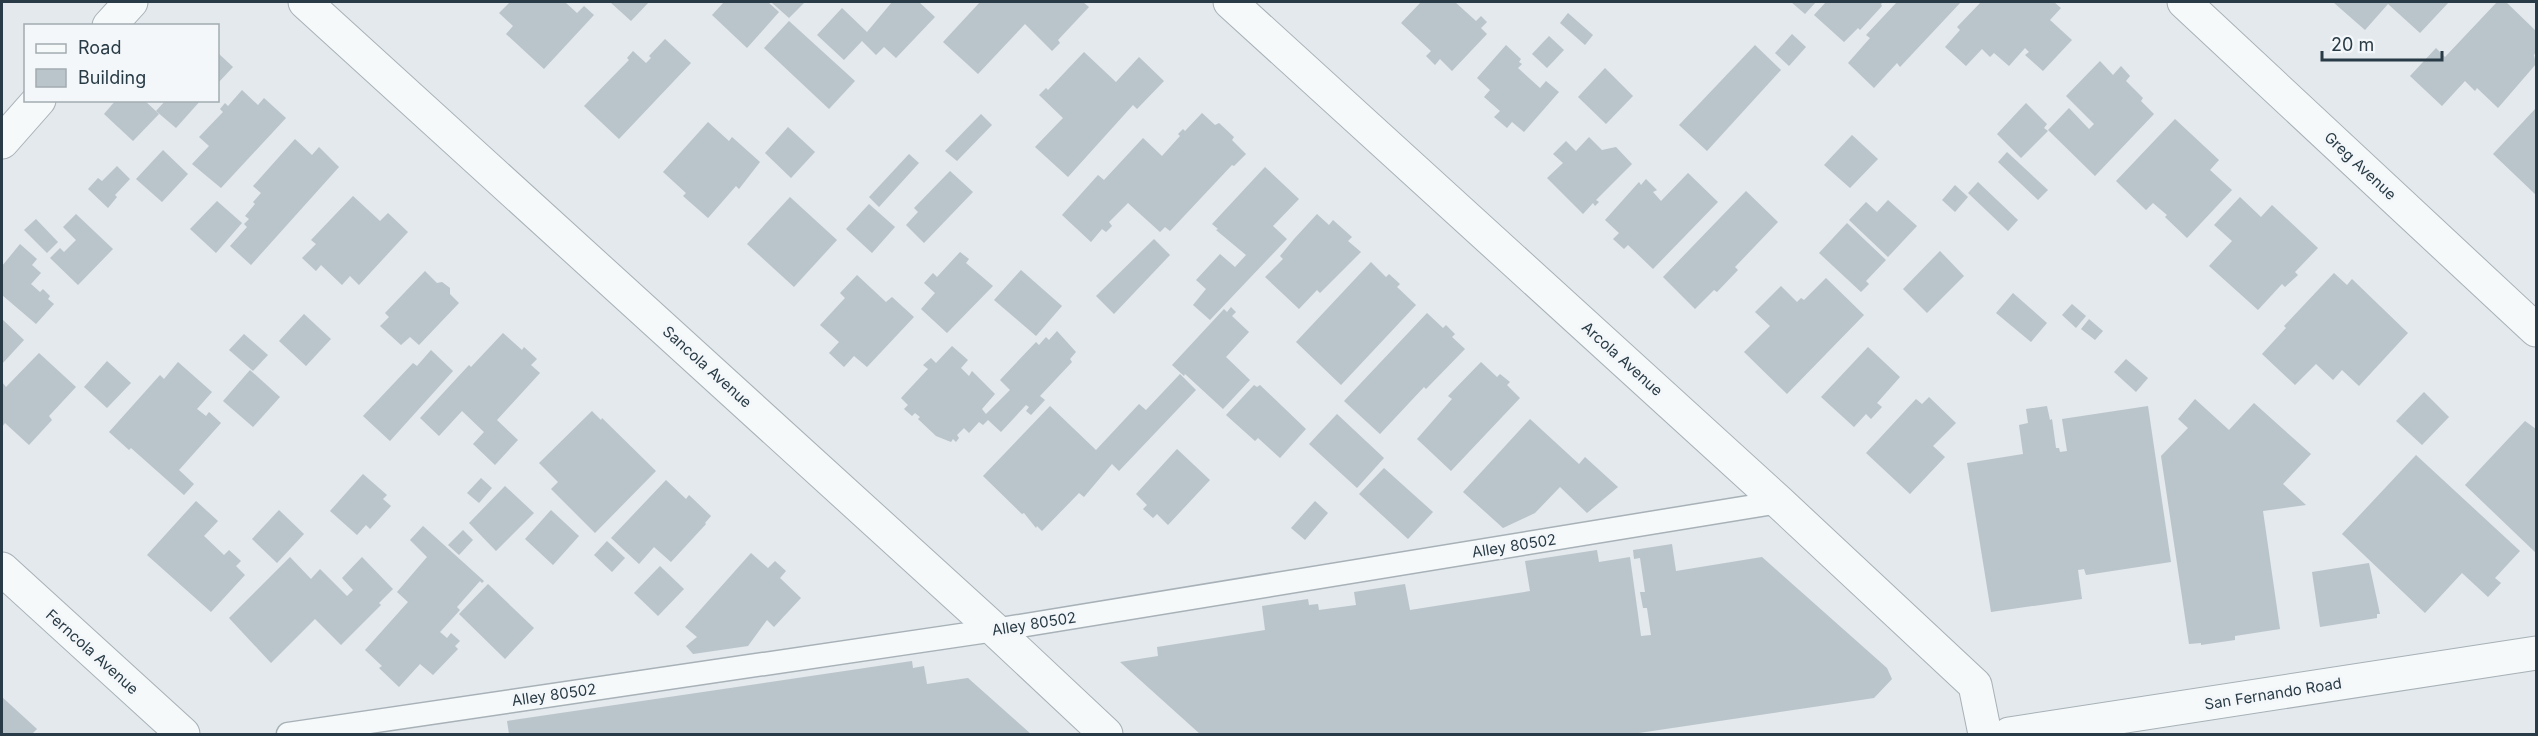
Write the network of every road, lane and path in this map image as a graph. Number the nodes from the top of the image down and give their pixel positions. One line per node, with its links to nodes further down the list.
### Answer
1 (131, 2): 5 (street)
2 (305, 2): 11 (street, Sancola Avenue)
3 (1230, 2): 9 (street, Arcola Avenue)
4 (2184, 2): 8 (street, Greg Avenue)
5 (111, 24)
6 (37, 102): 7 (street)
7 (2, 142)
8 (2536, 330)
9 (1779, 502): 11 (lane, Alley 80502); 16 (street, Arcola Avenue)
10 (2, 570): 13 (street, Ferncola Avenue)
11 (995, 630): 14 (lane, Alley 80502); 15 (street, Sancola Avenue)
12 (2536, 653): 17 (street, San Fernando Road)
13 (183, 735)
14 (288, 735)
15 (1106, 735)
16 (1985, 735)
17 (2009, 735)

